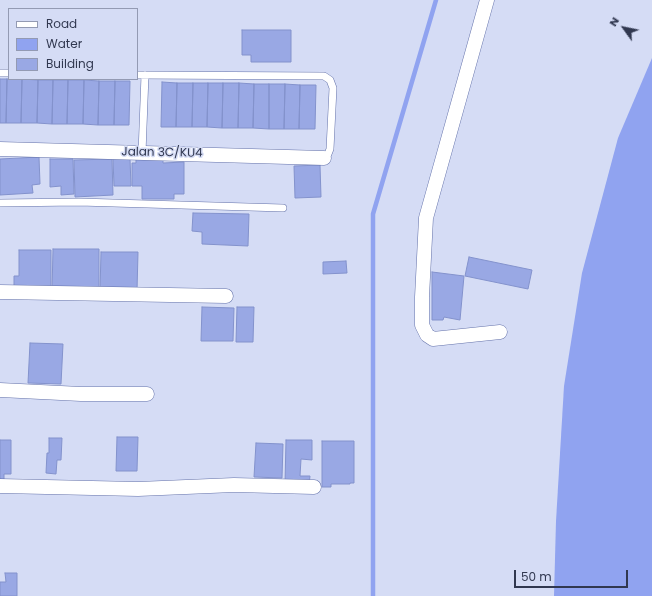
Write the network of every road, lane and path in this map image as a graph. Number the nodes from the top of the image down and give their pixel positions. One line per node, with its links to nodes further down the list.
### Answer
1 (487, 0): 11 (street)
2 (138, 75): 3 (lane)
3 (145, 75): 5 (lane); 6 (lane)
4 (0, 149): 5 (street, Jalan 3C/KU4)
5 (142, 153): 6 (street, Jalan 3C/KU4)
6 (324, 158)
7 (0, 203): 8 (lane)
8 (283, 208)
9 (0, 292): 10 (street)
10 (226, 296)
11 (500, 332)
12 (0, 390): 13 (street)
13 (148, 394)
14 (0, 486): 15 (street)
15 (314, 488)

